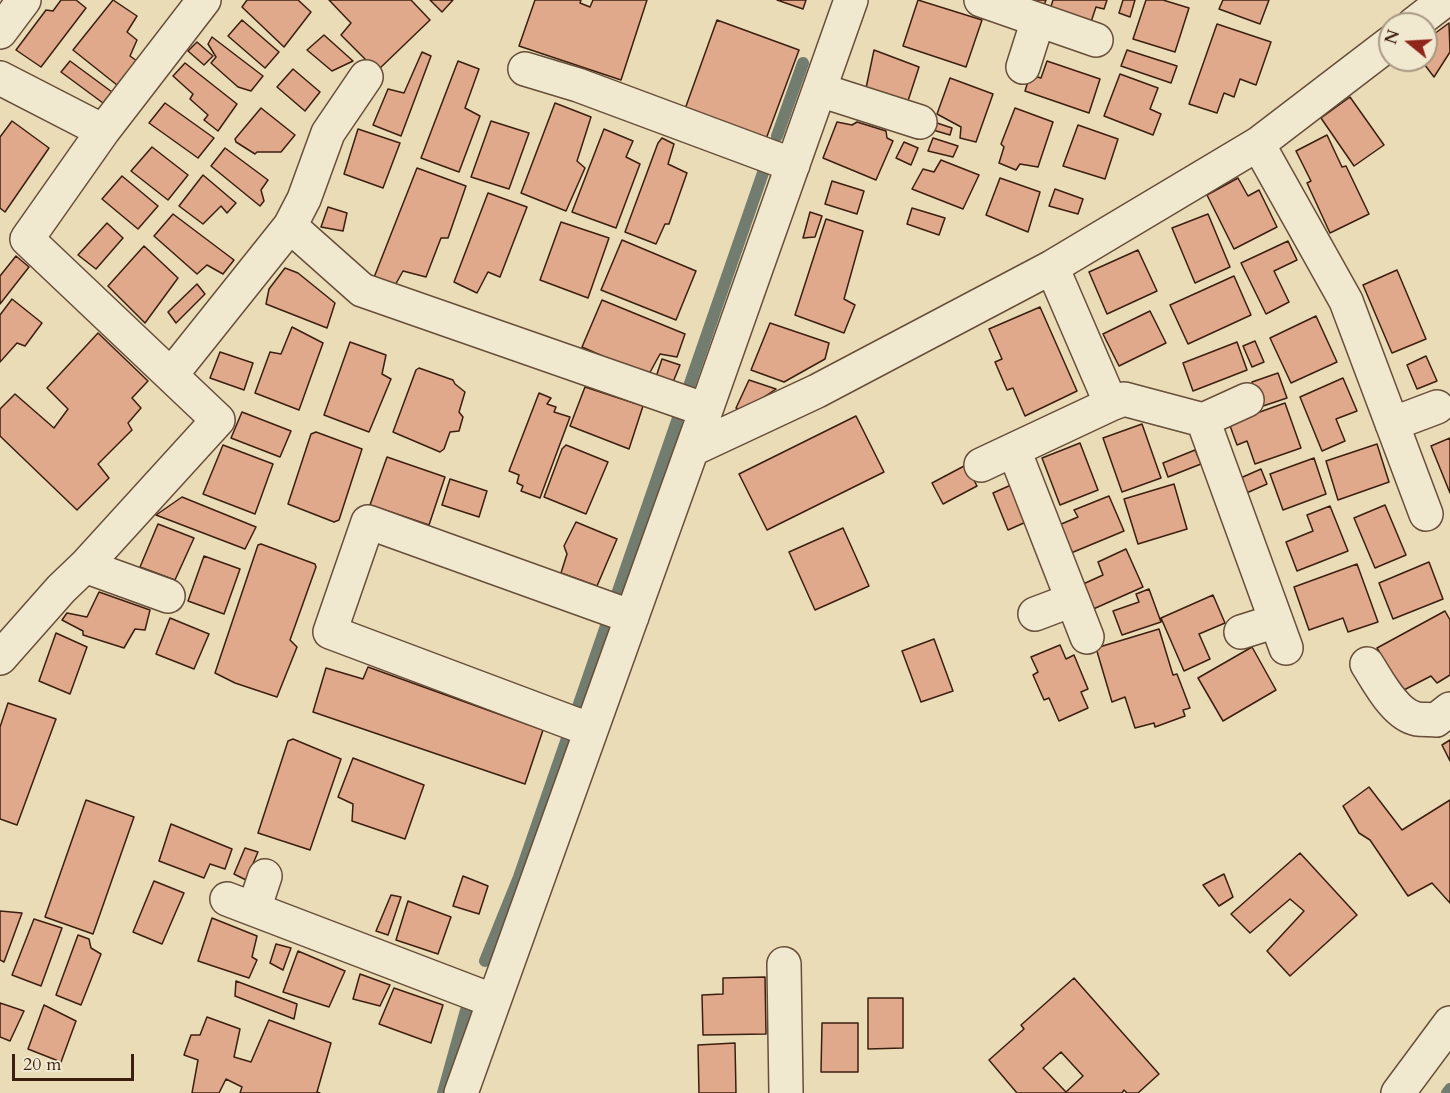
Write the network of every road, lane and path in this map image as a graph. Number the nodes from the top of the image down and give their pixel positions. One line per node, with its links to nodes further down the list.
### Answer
1 (24, 0): 8 (street)
2 (204, 0): 17 (street)
3 (851, 0): 15 (street)
4 (981, 0): 7 (street)
5 (1445, 0): 6 (street)
6 (1430, 12)
7 (1038, 20): 9 (street); 11 (street)
8 (0, 32)
9 (1096, 40)
10 (1378, 52): 18 (street)
11 (1023, 67)
12 (525, 69): 19 (street)
13 (366, 77): 20 (street)
14 (0, 78): 17 (street)
15 (820, 90): 16 (street); 19 (street)
16 (920, 122)
17 (103, 132): 22 (street)
18 (1258, 144): 21 (street); 28 (street)
19 (793, 165): 26 (street)
20 (290, 226): 22 (street); 26 (street)
21 (1052, 267): 24 (street); 29 (street)
22 (171, 375): 33 (street)
23 (1247, 400): 27 (street)
24 (1111, 404): 27 (street); 30 (street)
25 (1437, 407): 28 (street)
26 (706, 410): 29 (street)
27 (1203, 420): 38 (street)
28 (1392, 424): 32 (street)
29 (693, 448): 37 (street)
30 (1014, 450): 31 (street); 35 (street)
31 (981, 465)
32 (1426, 514)
33 (84, 567): 34 (street); 40 (street)
34 (168, 596)
35 (1072, 600): 36 (street); 39 (street)
36 (1035, 614)
37 (632, 617): 43 (street); 43 (street)
38 (1241, 632)
39 (1087, 637)
40 (0, 658)
41 (1367, 664): 42 (street)
42 (1450, 708)
43 (591, 730): 46 (street)
44 (266, 876): 46 (street)
45 (784, 963): 49 (street)
46 (478, 995): 48 (street)
47 (1448, 1031): 50 (street)
48 (461, 1093)
49 (786, 1093)
50 (1398, 1093)

